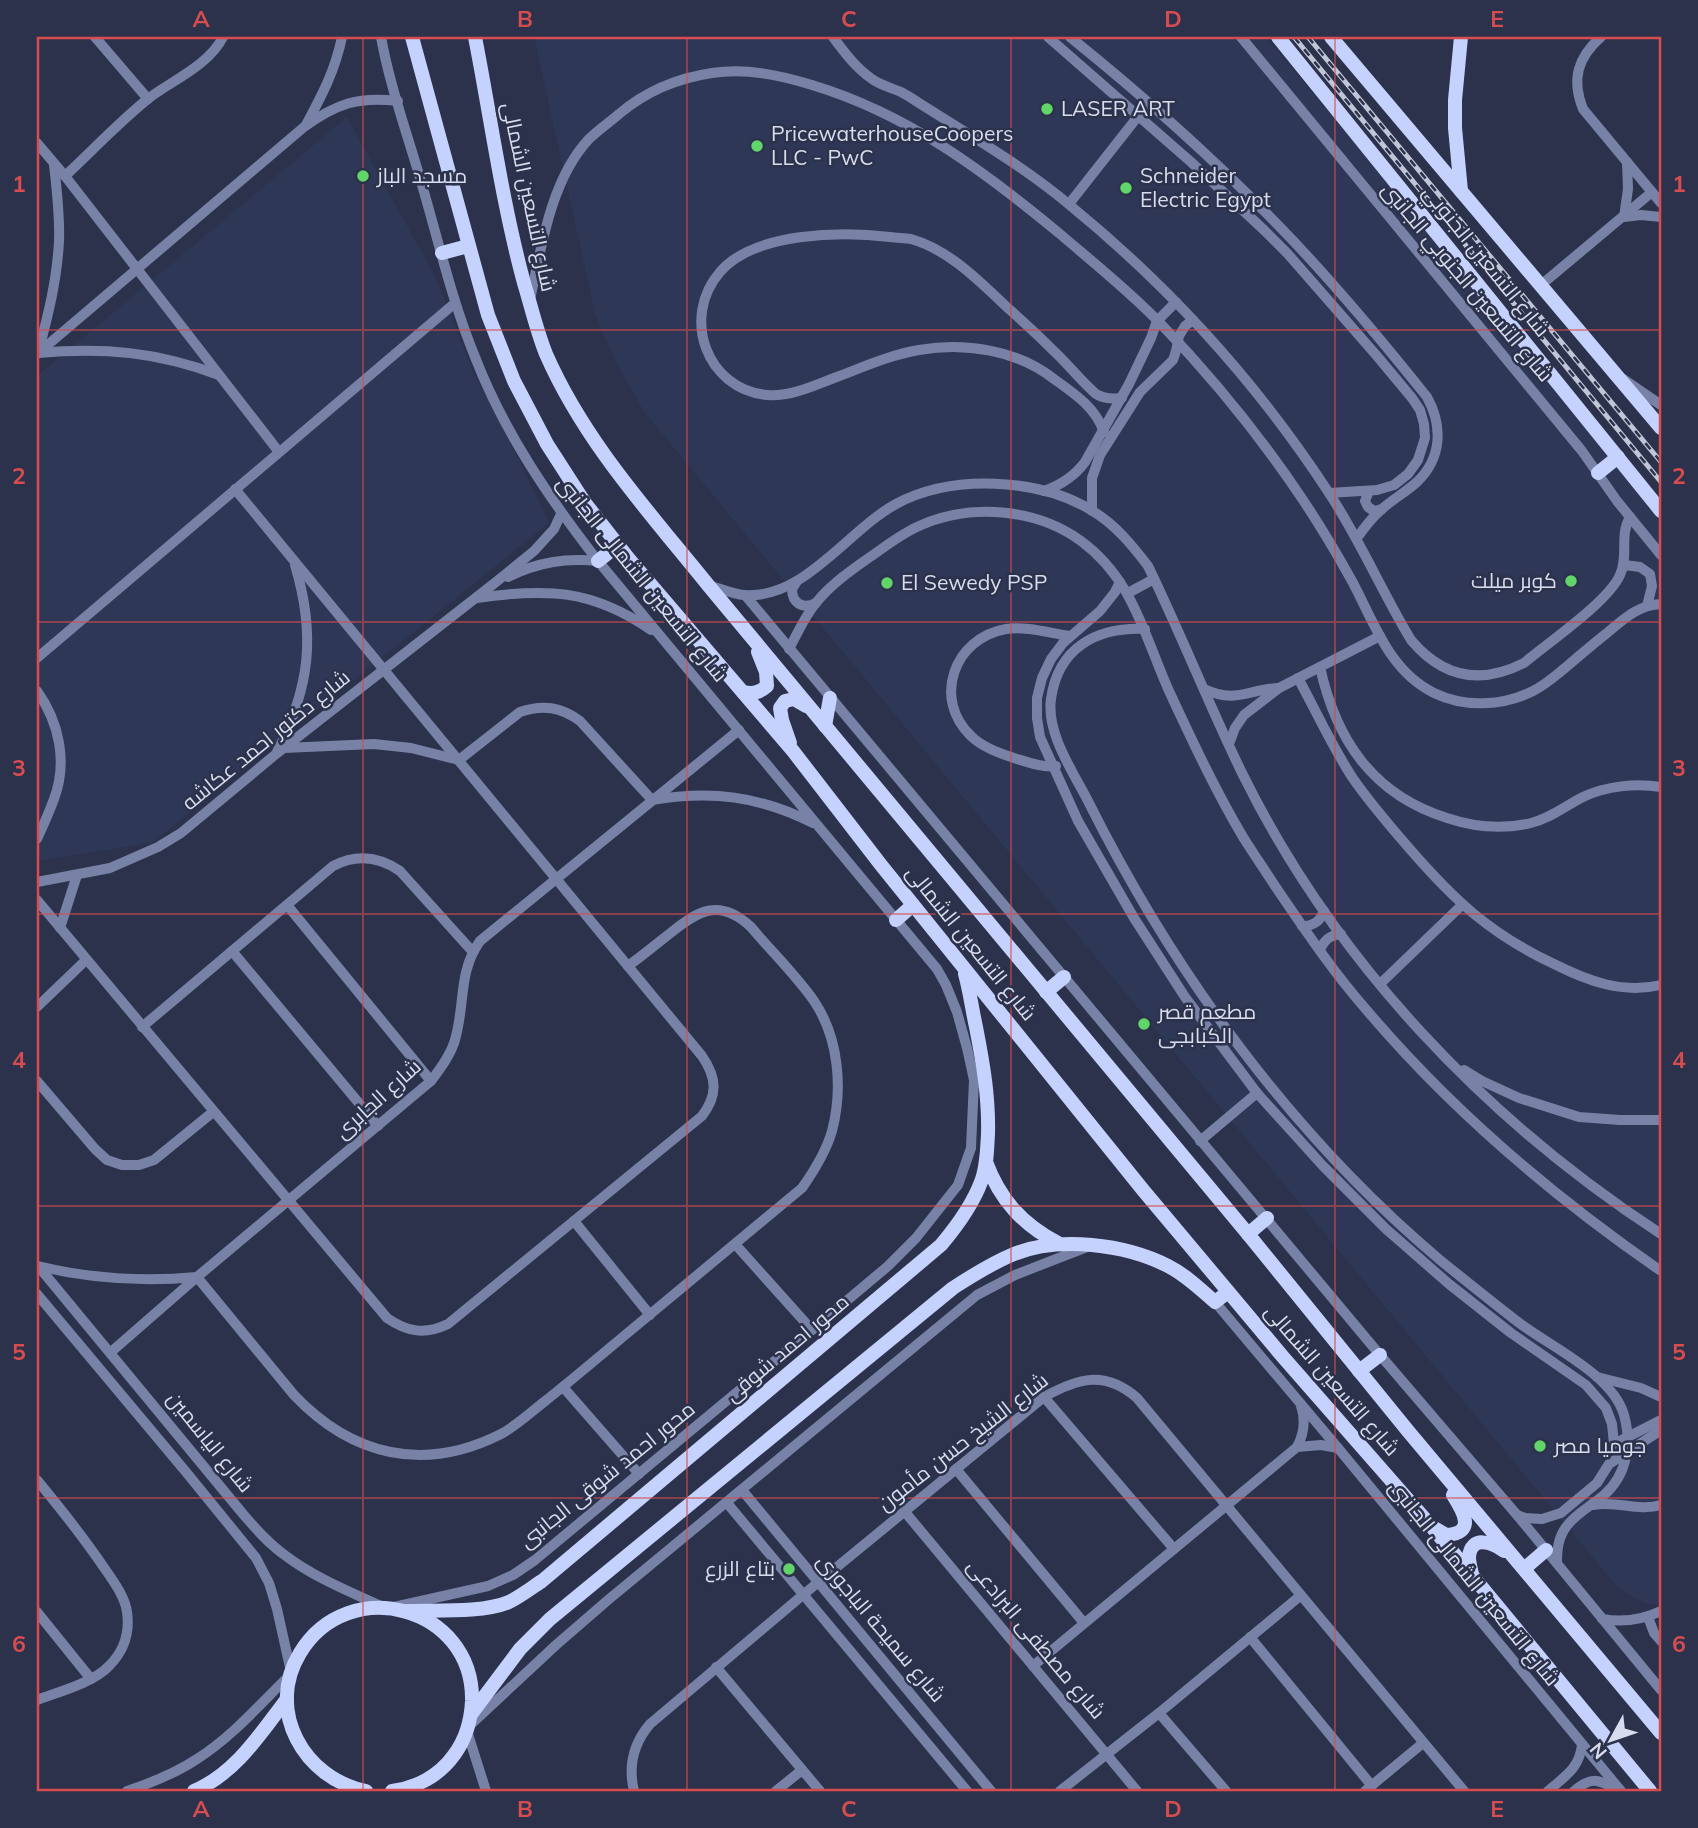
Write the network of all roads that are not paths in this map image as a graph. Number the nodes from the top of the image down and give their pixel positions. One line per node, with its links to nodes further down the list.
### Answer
1 (95, 37): 18 (street)
2 (223, 37): 18 (street)
3 (342, 37): 22 (street)
4 (381, 37): 19 (street, شارع التسعين الشمالى الجانبى)
5 (412, 37): 35 (main road, شارع التسعين الشمالى)
6 (475, 37): 39 (main road, شارع التسعين الشمالى)
7 (833, 37): 16 (street)
8 (1048, 37): 17 (street)
9 (1070, 37): 15 (street)
10 (1241, 37): 54 (street, شارع التسعين الجنوبي الجانبى)
11 (1278, 37): 53 (main road, شارع التسعين الجنوبي)
12 (1331, 37): 27 (main road, شارع التسعين الجنوبي)
13 (1461, 37): 27 (main road)
14 (1601, 37): 24 (street)
15 (1107, 67): 17 (street); 33 (street)
16 (873, 80): 20 (street); 30 (street)
17 (1097, 80): 21 (street)
18 (148, 99): 26 (street)
19 (398, 101): 22 (street); 36 (street, شارع التسعين الشمالى الجانبى)
20 (862, 102): 39 (street); 43 (street)
21 (1139, 116): 30 (street); 34 (street)
22 (304, 127): 37 (street)
23 (37, 143): 25 (street)
24 (1627, 162): 28 (street); 31 (street)
25 (54, 165): 26 (street); 45 (street)
26 (65, 176): 37 (street)
27 (1461, 191): 38 (main road, شارع التسعين الجنوبي)
28 (1652, 192): 29 (street); 31 (street)
29 (1661, 203)
30 (1069, 204): 40 (street)
31 (1624, 217): 32 (street); 38 (street)
32 (1661, 217)
33 (1274, 221): 34 (street); 59 (street)
34 (1264, 230): 57 (street)
35 (468, 246): 36 (main road); 65 (main road, شارع التسعين الشمالى)
36 (442, 253): 41 (street, شارع التسعين الشمالى الجانبى)
37 (137, 270): 45 (street); 47 (street)
38 (1541, 285): 46 (main road, شارع التسعين الجنوبي)
39 (530, 302): 74 (main road, شارع التسعين الشمالى)
40 (1176, 302): 42 (street); 43 (street)
41 (455, 303): 52 (street); 62 (street, شارع التسعين الشمالى الجانبى)
42 (1193, 320): 44 (street); 58 (street)
43 (1157, 321): 44 (street); 48 (street)
44 (1177, 342): 60 (street); 83 (street)
45 (37, 354): 47 (street)
46 (1616, 375): 49 (street); 50 (main road, شارع التسعين الجنوبي)
47 (220, 376): 52 (street)
48 (1122, 398): 51 (street); 51 (street)
49 (1661, 405)
50 (1661, 428)
51 (1104, 432): 56 (street)
52 (279, 452): 55 (street)
53 (1618, 457): 54 (main road); 61 (main road, شارع التسعين الجنوبي)
54 (1598, 473): 63 (street, شارع التسعين الجنوبي الجانبى)
55 (236, 489): 67 (street); 87 (street)
56 (1044, 491): 60 (street); 71 (street)
57 (1368, 491): 58 (street); 59 (street)
58 (1329, 493): 64 (street)
59 (1382, 509): 64 (street)
60 (1092, 510): 70 (street)
61 (1661, 511)
62 (561, 514): 68 (street, شارع التسعين الشمالى الجانبى); 72 (street, شارع دكتور احمد عكاشه)
63 (1630, 517): 66 (street, شارع التسعين الجنوبي الجانبى); 69 (street)
64 (1357, 538): 69 (street)
65 (618, 545): 68 (main road); 94 (main road, شارع التسعين الشمالى)
66 (1661, 555)
67 (293, 559): 89 (street); 100 (street)
68 (598, 561): 72 (street, شارع دكتور احمد عكاشه); 84 (street, شارع التسعين الشمالى الجانبى)
69 (1624, 565): 80 (street)
70 (1154, 579): 75 (street); 92 (street)
71 (797, 581): 76 (street); 78 (street)
72 (496, 582): 77 (street, شارع دكتور احمد عكاشه)
73 (1120, 582): 75 (street); 78 (street); 82 (street)
74 (708, 585): 76 (street); 85 (main road, شارع التسعين الشمالى)
75 (1128, 593): 81 (street)
76 (745, 595): 86 (street)
77 (474, 598): 84 (street); 89 (street, شارع دكتور احمد عكاشه)
78 (816, 603): 86 (street)
79 (1661, 604): 80 (street)
80 (1647, 606): 83 (street)
81 (1145, 629): 103 (street); 118 (street)
82 (1070, 636): 104 (street); 104 (street)
83 (1380, 636): 88 (street)
84 (662, 638): 98 (street, شارع التسعين الشمالى الجانبى)
85 (753, 640): 94 (main road); 96 (main road, شارع التسعين الشمالى)
86 (789, 649): 95 (street)
87 (37, 658)
88 (1320, 667): 90 (street); 105 (street)
89 (385, 669): 100 (street, شارع دكتور احمد عكاشه); 102 (street)
90 (1298, 678): 91 (street); 115 (street)
91 (1279, 688): 92 (street); 99 (street)
92 (1204, 689): 99 (street)
93 (37, 691): 108 (street)
94 (743, 692): 101 (main road, شارع التسعين الشمالى)
95 (830, 698): 97 (main road); 128 (street)
96 (810, 708): 97 (main road, شارع التسعين الشمالى); 101 (main road)
97 (825, 726): 131 (main road, شارع التسعين الشمالى)
98 (739, 730): 106 (street); 107 (street, شارع التسعين الشمالى الجانبى)
99 (1229, 744): 116 (street)
100 (280, 751): 102 (street); 109 (street, شارع دكتور احمد عكاشه)
101 (793, 751): 114 (main road, شارع التسعين الشمالى)
102 (459, 760): 106 (street); 110 (street)
103 (1068, 762): 104 (street); 142 (street)
104 (1053, 767): 137 (street)
105 (1661, 787)
106 (652, 800): 107 (street); 110 (street)
107 (819, 825): 117 (street, شارع التسعين الشمالى الجانبى)
108 (37, 839)
109 (77, 875): 111 (street, شارع دكتور احمد عكاشه); 119 (street)
110 (556, 878): 123 (street); 125 (street)
111 (37, 882)
112 (37, 900): 119 (street)
113 (287, 905): 122 (street); 123 (street); 136 (street)
114 (914, 905): 117 (main road); 126 (main road, شارع التسعين الشمالى)
115 (1462, 905): 129 (street); 130 (street)
116 (1324, 911): 118 (street); 120 (street)
117 (896, 920): 127 (street, شارع التسعين الشمالى الجانبى)
118 (1302, 926): 121 (street)
119 (60, 928): 124 (street)
120 (1341, 934): 121 (street); 129 (street)
121 (1320, 950): 154 (street)
122 (232, 951): 133 (street); 140 (street)
123 (472, 951): 136 (street, شارع الجابرى)
124 (86, 960): 132 (street); 133 (street)
125 (628, 966): 147 (street); 151 (street)
126 (962, 966): 143 (main road, محور احمد شوقى); 156 (main road, شارع التسعين الشمالى)
127 (937, 968): 161 (street, محور احمد شوقى الجانبى)
128 (1064, 978): 131 (main road); 141 (street)
129 (1380, 984): 134 (street)
130 (1661, 985)
131 (1046, 992): 148 (main road, شارع التسعين الشمالى)
132 (37, 1007)
133 (142, 1027): 138 (street)
134 (1447, 1059): 139 (street); 149 (street)
135 (37, 1081): 138 (street)
136 (431, 1081): 140 (street, شارع الجابرى)
137 (1257, 1093): 141 (street); 144 (street)
138 (213, 1112): 145 (street)
139 (1661, 1120)
140 (378, 1126): 145 (street, شارع الجابرى)
141 (1200, 1141): 146 (street)
142 (1333, 1156): 144 (street); 160 (street)
143 (986, 1161): 150 (main road); 200 (main road, محور احمد شوقى)
144 (1324, 1166): 162 (street)
145 (289, 1202): 147 (street); 155 (street, شارع الجابرى)
146 (1267, 1218): 148 (main road); 164 (street)
147 (574, 1221): 159 (street)
148 (1248, 1234): 165 (main road, شارع التسعين الشمالى)
149 (1661, 1234)
150 (1058, 1243): 152 (main road); 216 (main road)
151 (735, 1244): 159 (street); 161 (street)
152 (1089, 1246): 158 (main road); 181 (street)
153 (37, 1265): 155 (street); 163 (street, شارع الياسمين)
154 (1661, 1271)
155 (197, 1277): 163 (street, شارع الجابرى); 167 (street)
156 (1228, 1292): 158 (main road); 190 (main road, شارع التسعين الشمالى)
157 (39, 1300): 178 (street, شارع الياسمين)
158 (1215, 1302): 170 (street, شارع التسعين الشمالى الجانبى)
159 (650, 1315): 167 (street)
160 (1519, 1323): 162 (street); 166 (street)
161 (812, 1331): 179 (street, محور احمد شوقى الجانبى)
162 (1511, 1334): 171 (street)
163 (111, 1352): 175 (street, شارع الياسمين)
164 (1380, 1354): 165 (main road); 188 (street)
165 (1359, 1371): 176 (main road, شارع التسعين الشمالى)
166 (1597, 1377): 169 (street); 183 (street)
167 (563, 1387): 179 (street)
168 (1044, 1397): 177 (street, شارع الشيخ حسن مأمون); 185 (street, شارع الشيخ حسن مأمون); 191 (street)
169 (1661, 1397)
170 (1301, 1404): 173 (street); 174 (street, شارع التسعين الشمالى الجانبى)
171 (1661, 1420)
172 (1661, 1430): 187 (street)
173 (1297, 1447): 174 (street); 185 (street)
174 (1338, 1448): 219 (street, شارع التسعين الشمالى الجانبى)
175 (199, 1460): 178 (street); 199 (street, شارع الياسمين)
176 (1433, 1460): 190 (main road); 194 (main road, شارع التسعين الشمالى)
177 (956, 1469): 186 (street, شارع الشيخ حسن مأمون); 205 (street)
178 (186, 1472): 210 (street, شارع الياسمين)
179 (639, 1474): 199 (street, محور احمد شوقى الجانبى)
180 (37, 1479): 211 (street)
181 (743, 1490): 182 (street); 196 (street, شارع سميحة الباجورى)
182 (727, 1503): 197 (street, شارع سميحة الباجورى); 216 (street)
183 (1590, 1505): 184 (street); 189 (street)
184 (1661, 1505)
185 (1225, 1506): 191 (street); 198 (street, شارع الشيخ حسن مأمون)
186 (905, 1512): 196 (street, شارع الشيخ حسن مأمون); 208 (street, شارع مصطفى البرادعى)
187 (1561, 1513): 188 (street); 189 (street)
188 (1517, 1515): 192 (street)
189 (1569, 1523): 193 (street)
190 (1432, 1527): 195 (main road, شارع التسعين الشمالى)
191 (1174, 1549): 205 (street)
192 (1546, 1550): 193 (street); 194 (main road)
193 (1557, 1563): 204 (street)
194 (1524, 1568): 195 (main road); 217 (main road, شارع التسعين الشمالى)
195 (1473, 1576): 242 (main road, شارع التسعين الشمالى)
196 (818, 1582): 197 (street, شارع الشيخ حسن مأمون); 234 (street, شارع سميحة الباجورى)
197 (804, 1594): 209 (street, شارع الشيخ حسن مأمون); 233 (street, شارع سميحة الباجورى)
198 (1300, 1596): 206 (street); 218 (street, شارع الشيخ حسن مأمون)
199 (388, 1607): 200 (main road); 210 (main road)
200 (408, 1611): 216 (main road)
201 (1661, 1611): 203 (street)
202 (37, 1612): 211 (street)
203 (1648, 1618): 204 (street); 207 (street)
204 (1602, 1619): 212 (street)
205 (1084, 1623): 208 (street)
206 (1250, 1637): 215 (street); 223 (street)
207 (1661, 1641)
208 (1033, 1666): 220 (street, شارع مصطفى البرادعى)
209 (716, 1667): 221 (street); 230 (street, شارع الشيخ حسن مأمون)
210 (291, 1673): 213 (main road); 224 (street)
211 (91, 1679): 214 (street)
212 (1661, 1690)
213 (287, 1699): 222 (main road); 225 (main road)
214 (37, 1700)
215 (1160, 1713): 220 (street); 237 (street)
216 (469, 1724): 228 (main road); 229 (street)
217 (1661, 1733)
218 (1423, 1743): 223 (street); 238 (street, شارع الشيخ حسن مأمون)
219 (1582, 1745): 239 (street); 241 (street, شارع التسعين الشمالى الجانبى)
220 (1107, 1755): 235 (street); 236 (street, شارع مصطفى البرادعى)
221 (802, 1770): 231 (street); 232 (street)
222 (346, 1786): 226 (main road); 227 (main road)
223 (1368, 1788)
224 (127, 1791)
225 (194, 1791)
226 (330, 1791)
227 (364, 1791)
228 (391, 1791)
229 (486, 1791)
230 (634, 1791)
231 (776, 1791)
232 (820, 1791)
233 (967, 1791)
234 (991, 1791)
235 (1060, 1791)
236 (1137, 1791)
237 (1226, 1791)
238 (1464, 1791)
239 (1548, 1791)
240 (1574, 1791): 241 (street)
241 (1620, 1791)
242 (1650, 1791)

